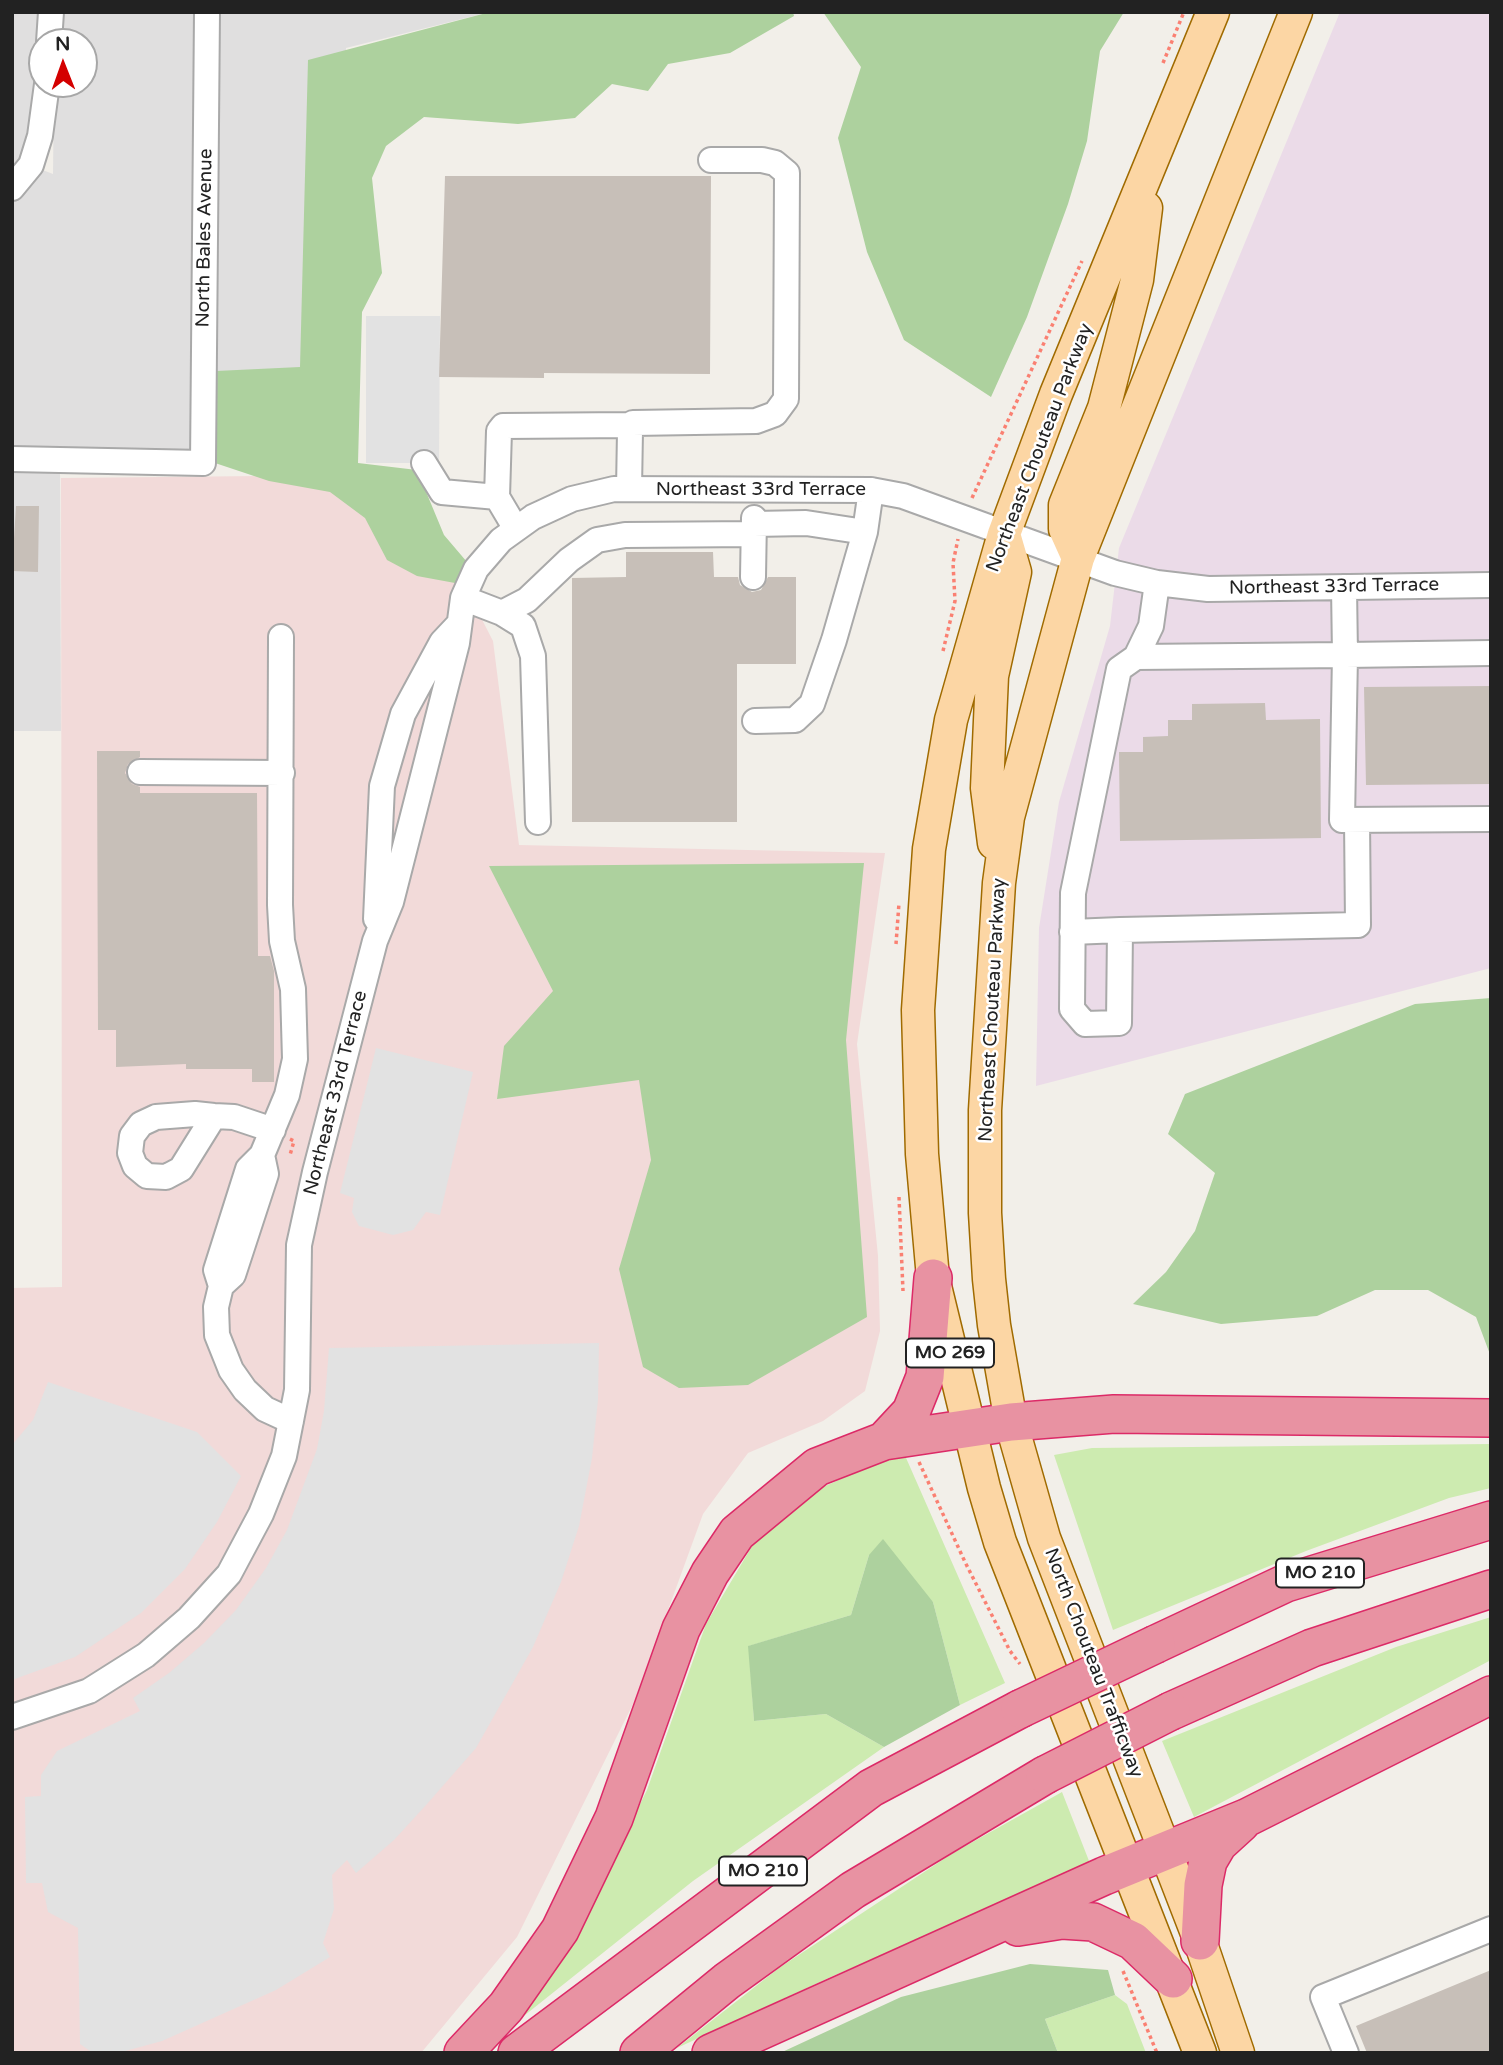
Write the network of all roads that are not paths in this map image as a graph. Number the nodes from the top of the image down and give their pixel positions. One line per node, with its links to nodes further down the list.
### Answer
1 (206, 12): 9 (street, North Bales Avenue)
2 (1213, 12): 6 (main road, Northeast Chouteau Parkway)
3 (1296, 12): 19 (main road, Northeast Chouteau Parkway)
4 (45, 98): 7 (street)
5 (711, 160): 8 (street)
6 (1151, 165): 18 (main road, Northeast Chouteau Parkway); 19 (main road)
7 (15, 187)
8 (631, 425): 11 (street); 14 (street)
9 (16, 459)
10 (424, 463): 14 (street)
11 (629, 489): 12 (street, Northeast 33rd Terrace); 15 (street, Northeast 33rd Terrace)
12 (755, 490): 13 (street, Northeast 33rd Terrace); 16 (street)
13 (871, 490): 17 (street); 18 (street, Northeast 33rd Terrace)
14 (497, 497): 15 (street)
15 (516, 529): 24 (street, Northeast 33rd Terrace)
16 (754, 529): 17 (street); 20 (street); 25 (street)
17 (865, 532): 30 (street)
18 (1004, 534): 19 (street, Northeast 33rd Terrace); 40 (main road); 47 (main road, Northeast Chouteau Parkway)
19 (1078, 558): 21 (street, Northeast 33rd Terrace); 40 (main road, Northeast Chouteau Parkway)
20 (753, 577)
21 (1157, 583): 23 (street, Northeast 33rd Terrace); 29 (street)
22 (1491, 585): 23 (street, Northeast 33rd Terrace)
23 (1344, 587): 28 (street)
24 (462, 610): 25 (street); 31 (street, Northeast 33rd Terrace); 32 (street, Northeast 33rd Terrace)
25 (502, 613): 39 (street)
26 (281, 637): 34 (street)
27 (1491, 653): 28 (street)
28 (1345, 655): 29 (street); 38 (street)
29 (1136, 657): 42 (street)
30 (755, 721)
31 (391, 758): 32 (street); 35 (street, Northeast 33rd Terrace)
32 (426, 766): 36 (street, Northeast 33rd Terrace)
33 (140, 772): 34 (street)
34 (282, 773): 45 (street)
35 (382, 786): 36 (street); 43 (street, Northeast 33rd Terrace)
36 (418, 794): 43 (street, Northeast 33rd Terrace)
37 (1491, 819): 38 (street)
38 (1357, 820): 41 (street)
39 (538, 822)
40 (999, 883): 46 (main road, Northeast Chouteau Parkway)
41 (1120, 930): 42 (street); 42 (street)
42 (1072, 932)
43 (375, 941): 49 (street, Northeast 33rd Terrace)
44 (214, 1116): 45 (street)
45 (273, 1130): 49 (street)
46 (988, 1262): 50 (main road, North Chouteau Trafficway)
47 (933, 1278): 51 (main road, MO 269); 52 (highway)
48 (1491, 1418): 50 (highway)
49 (291, 1421): 56 (street, Northeast 33rd Terrace)
50 (1011, 1422): 51 (highway); 58 (main road, North Chouteau Trafficway)
51 (969, 1427): 52 (highway); 59 (main road)
52 (884, 1441): 64 (highway)
53 (1491, 1520): 65 (highway, MO 210, bridge)
54 (1491, 1588): 66 (highway, bridge)
55 (1491, 1695): 57 (highway)
56 (12, 1717)
57 (1246, 1818): 58 (highway); 62 (highway)
58 (1166, 1850): 59 (highway); 62 (main road, North Chouteau Trafficway)
59 (1128, 1866): 61 (highway); 63 (main road)
60 (1491, 1929): 70 (street)
61 (972, 1937): 63 (highway); 67 (highway)
62 (1200, 1941): 69 (main road, North Chouteau Trafficway)
63 (1173, 1979): 68 (main road)
64 (463, 2053)
65 (517, 2053)
66 (639, 2053)
67 (712, 2053)
68 (1200, 2053)
69 (1238, 2053)
70 (1346, 2053)

